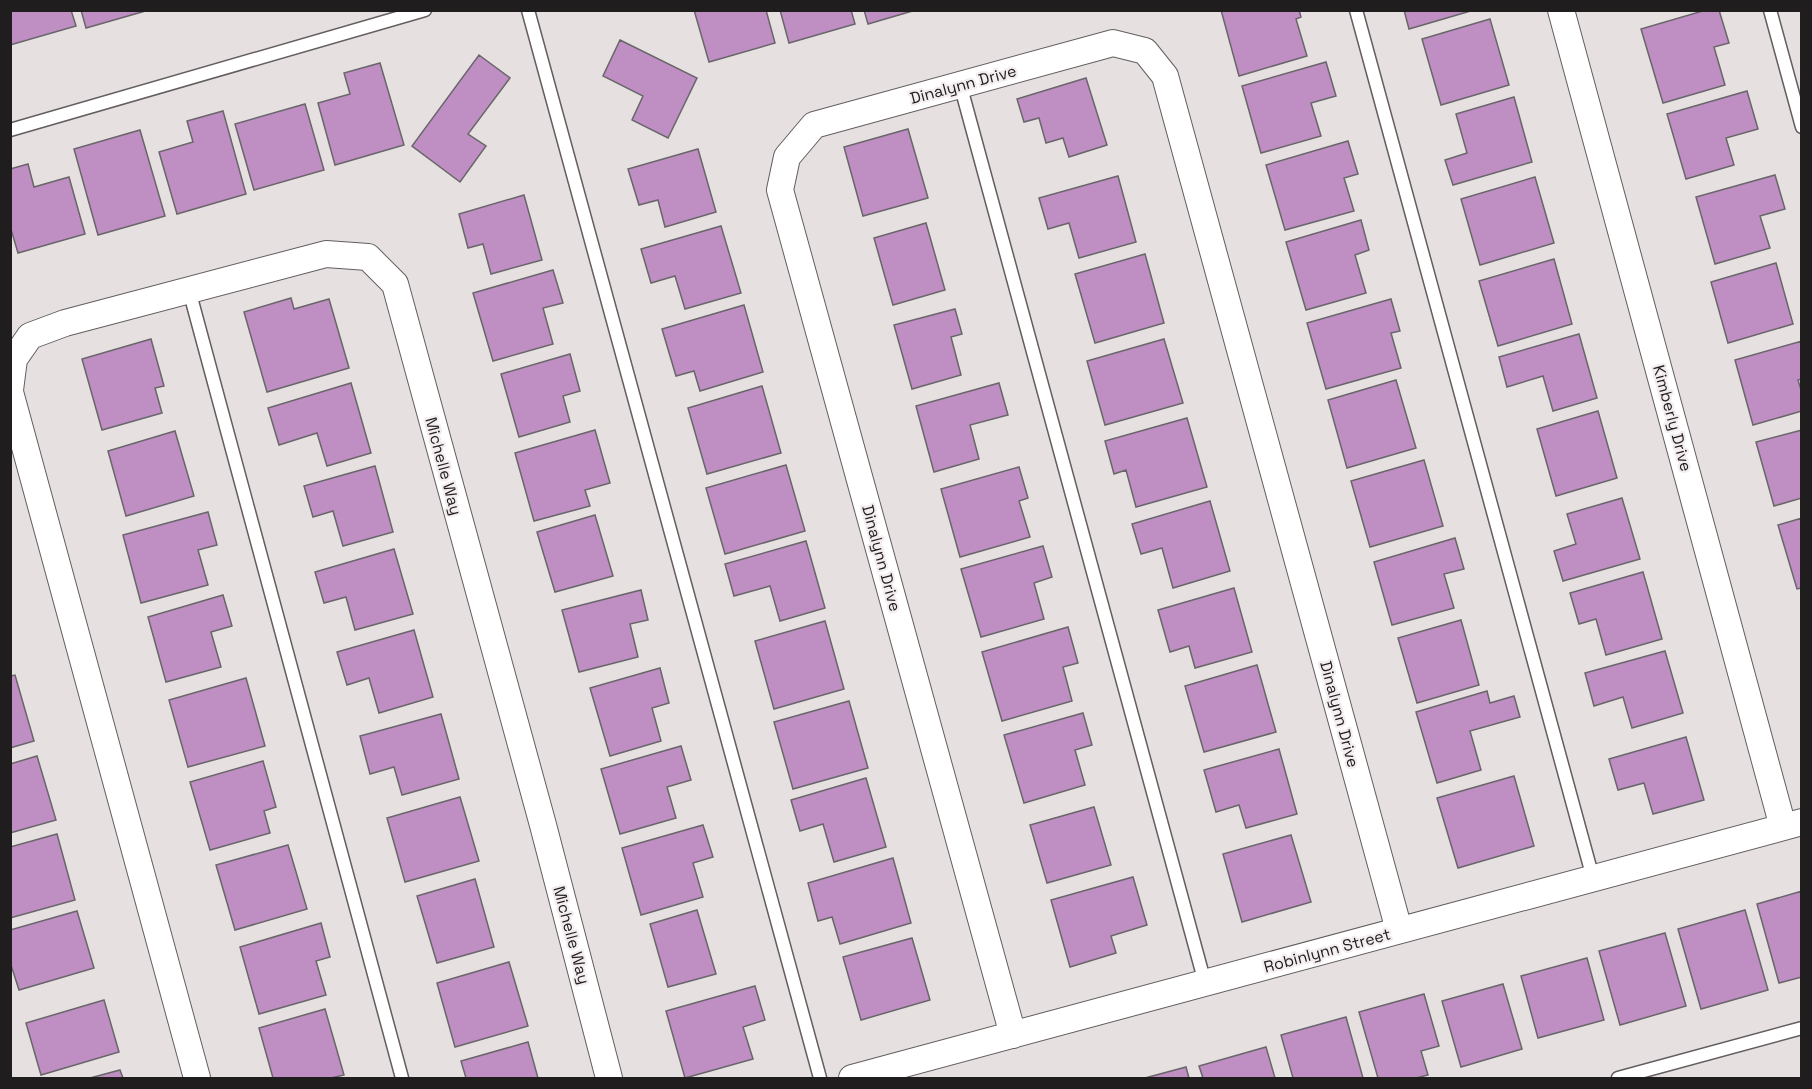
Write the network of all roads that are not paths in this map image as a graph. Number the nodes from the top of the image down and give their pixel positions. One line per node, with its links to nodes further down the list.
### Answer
1 (425, 10): 8 (lane)
2 (528, 10): 20 (lane)
3 (1356, 10): 12 (lane)
4 (1561, 10): 11 (street, Kimberly Drive)
5 (1770, 10): 7 (lane)
6 (960, 84): 13 (street, Dinalynn Drive); 14 (lane); 16 (street, Dinalynn Drive)
7 (1802, 127)
8 (10, 130)
9 (189, 290): 10 (street, Michelle Way); 18 (lane); 19 (street, Michelle Way)
10 (10, 391): 17 (street, Michelle Way)
11 (1792, 824): 12 (street, Robinlynn Street)
12 (1593, 878): 13 (street, Robinlynn Street)
13 (1399, 930): 14 (street, Robinlynn Street)
14 (1205, 983): 16 (street, Robinlynn Street)
15 (1802, 1028): 22 (lane)
16 (1013, 1035): 21 (street, Robinlynn Street)
17 (197, 1078)
18 (402, 1078)
19 (609, 1078)
20 (820, 1078)
21 (852, 1078)
22 (1618, 1078)

